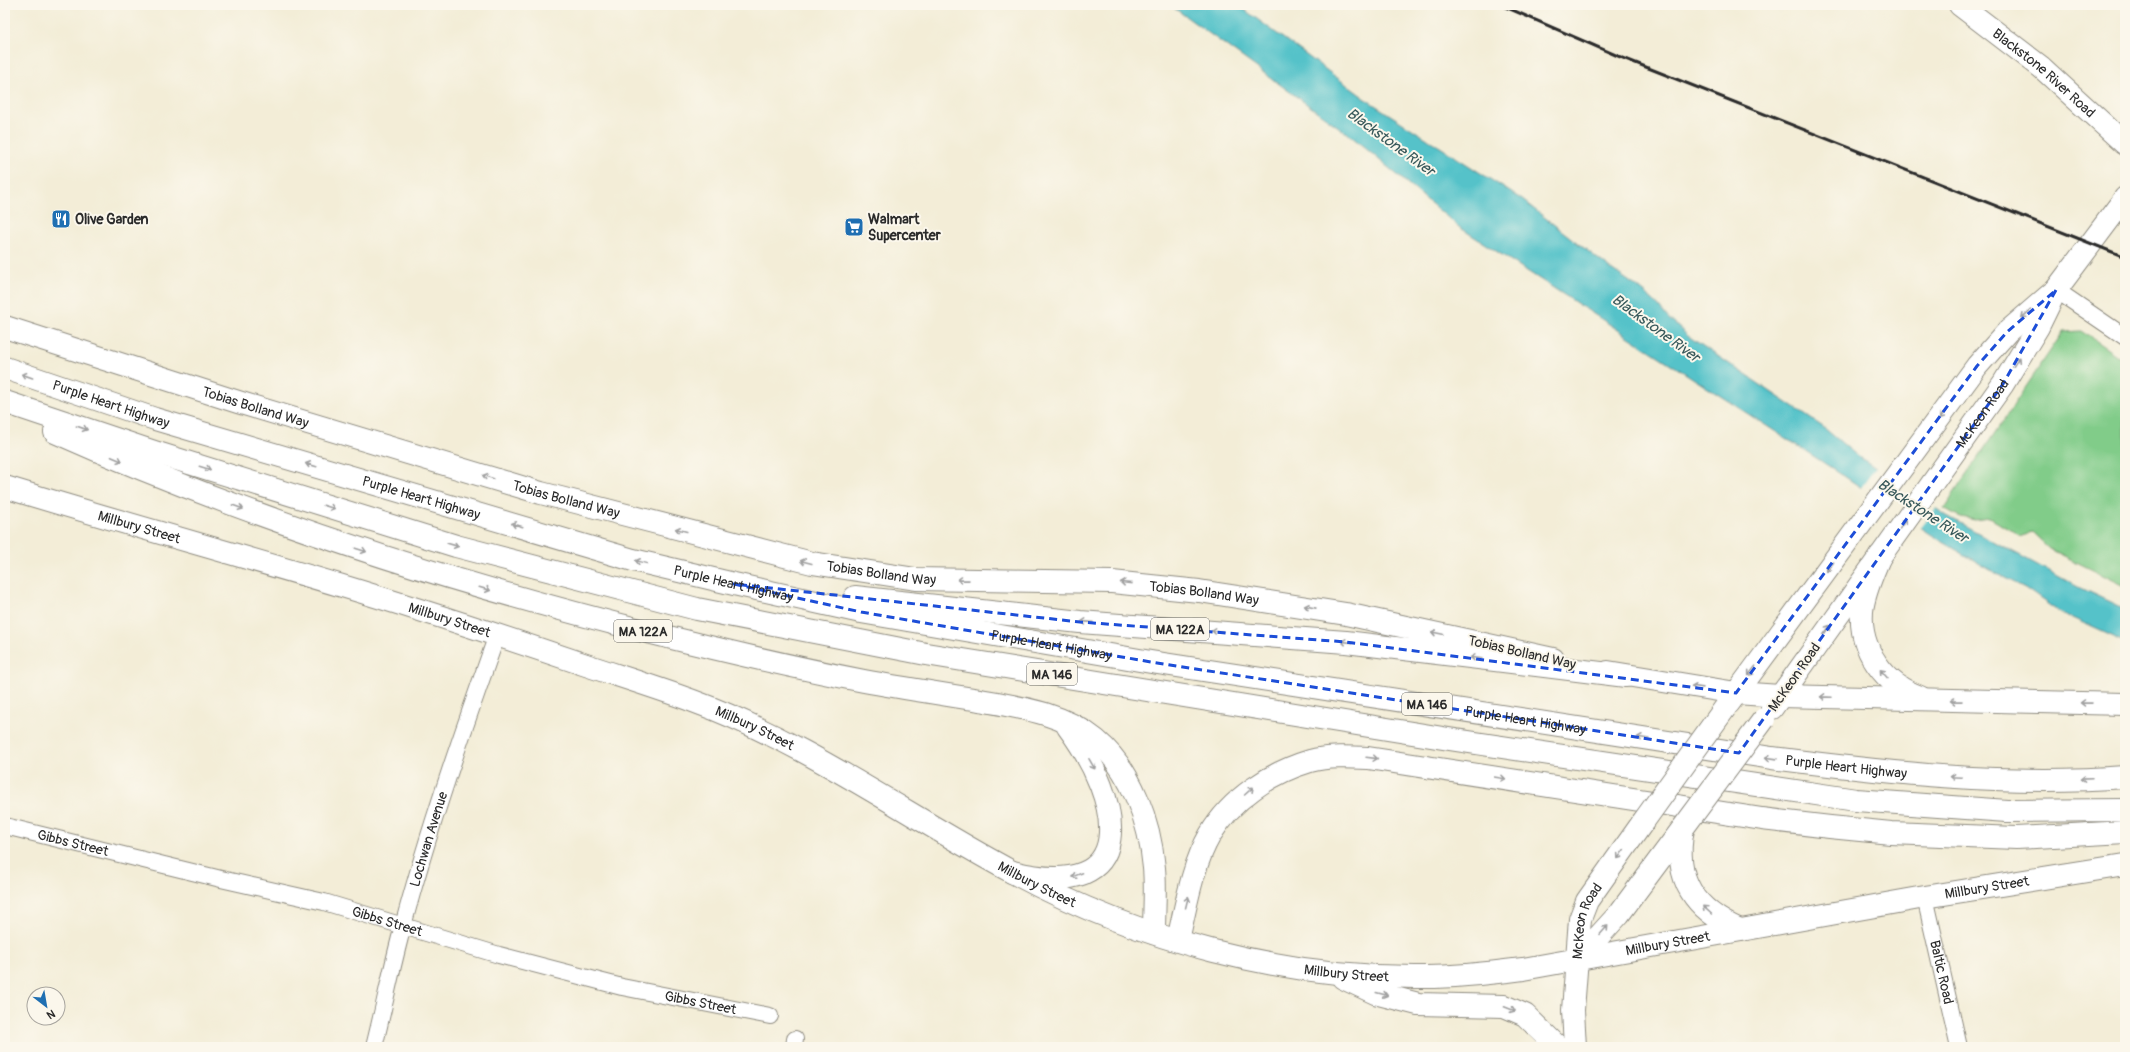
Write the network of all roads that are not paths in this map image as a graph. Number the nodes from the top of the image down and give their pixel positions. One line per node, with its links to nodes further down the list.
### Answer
1 (1960, 5): 2 (main road, Blackstone River Road)
2 (2125, 144)
3 (2125, 198): 4 (main road, McKeon Road)
4 (2056, 290): 6 (street); 11 (main road, McKeon Road, one-way to 4); 17 (main road, McKeon Road, one-way to 17)
5 (5, 327): 14 (main road, Tobias Bolland Way, one-way to 5)
6 (2125, 336)
7 (5, 368): 12 (main road, Purple Heart Highway / MA 122A, one-way to 7)
8 (5, 402): 21 (main road, Purple Heart Highway / MA 146, one-way to 21)
9 (5, 409): 19 (main road, MA 122A, one-way to 19)
10 (5, 487): 13 (main road, Millbury Street)
11 (1880, 556): 15 (main road, McKeon Road, one-way to 11); 16 (main road, one-way to 11)
12 (734, 584): 14 (main road, MA 122A, one-way to 12); 20 (main road, Purple Heart Highway / MA 146, one-way to 12)
13 (497, 635): 26 (main road, Millbury Street); 28 (street, Lochwan Avenue)
14 (1626, 676): 17 (main road, Tobias Bolland Way / MA 122A, one-way to 14)
15 (1780, 696): 16 (main road, Tobias Bolland Way, one-way to 15); 17 (main road, Tobias Bolland Way / MA 122A); 23 (main road, McKeon Road, bridge)
16 (1928, 700): 18 (main road, Tobias Bolland Way, one-way to 16)
17 (1730, 701): 32 (main road, McKeon Road, one-way to 32, bridge)
18 (2125, 704)
19 (1063, 720): 26 (main road, one-way to 26); 30 (main road, MA 122A)
20 (2125, 777)
21 (2125, 810)
22 (5, 826): 28 (street, Gibbs Street)
23 (1683, 828): 29 (main road, one-way to 23); 32 (main road, McKeon Road, one-way to 23)
24 (2125, 832): 31 (main road, one-way to 24)
25 (2125, 865): 27 (main road, Millbury Street)
26 (1012, 872): 30 (main road, Millbury Street)
27 (1924, 897): 29 (main road, Millbury Street); 38 (street, Baltic Road)
28 (403, 927): 34 (street, Gibbs Street); 35 (street, Lochwan Avenue)
29 (1740, 930): 32 (main road, Millbury Street)
30 (1154, 933): 31 (main road, Millbury Street)
31 (1178, 940): 33 (main road, Millbury Street)
32 (1578, 959): 33 (main road, Millbury Street); 37 (main road)
33 (1333, 973): 36 (main road, one-way to 36)
34 (770, 1016)
35 (374, 1047)
36 (1558, 1047)
37 (1576, 1047)
38 (1959, 1047)

